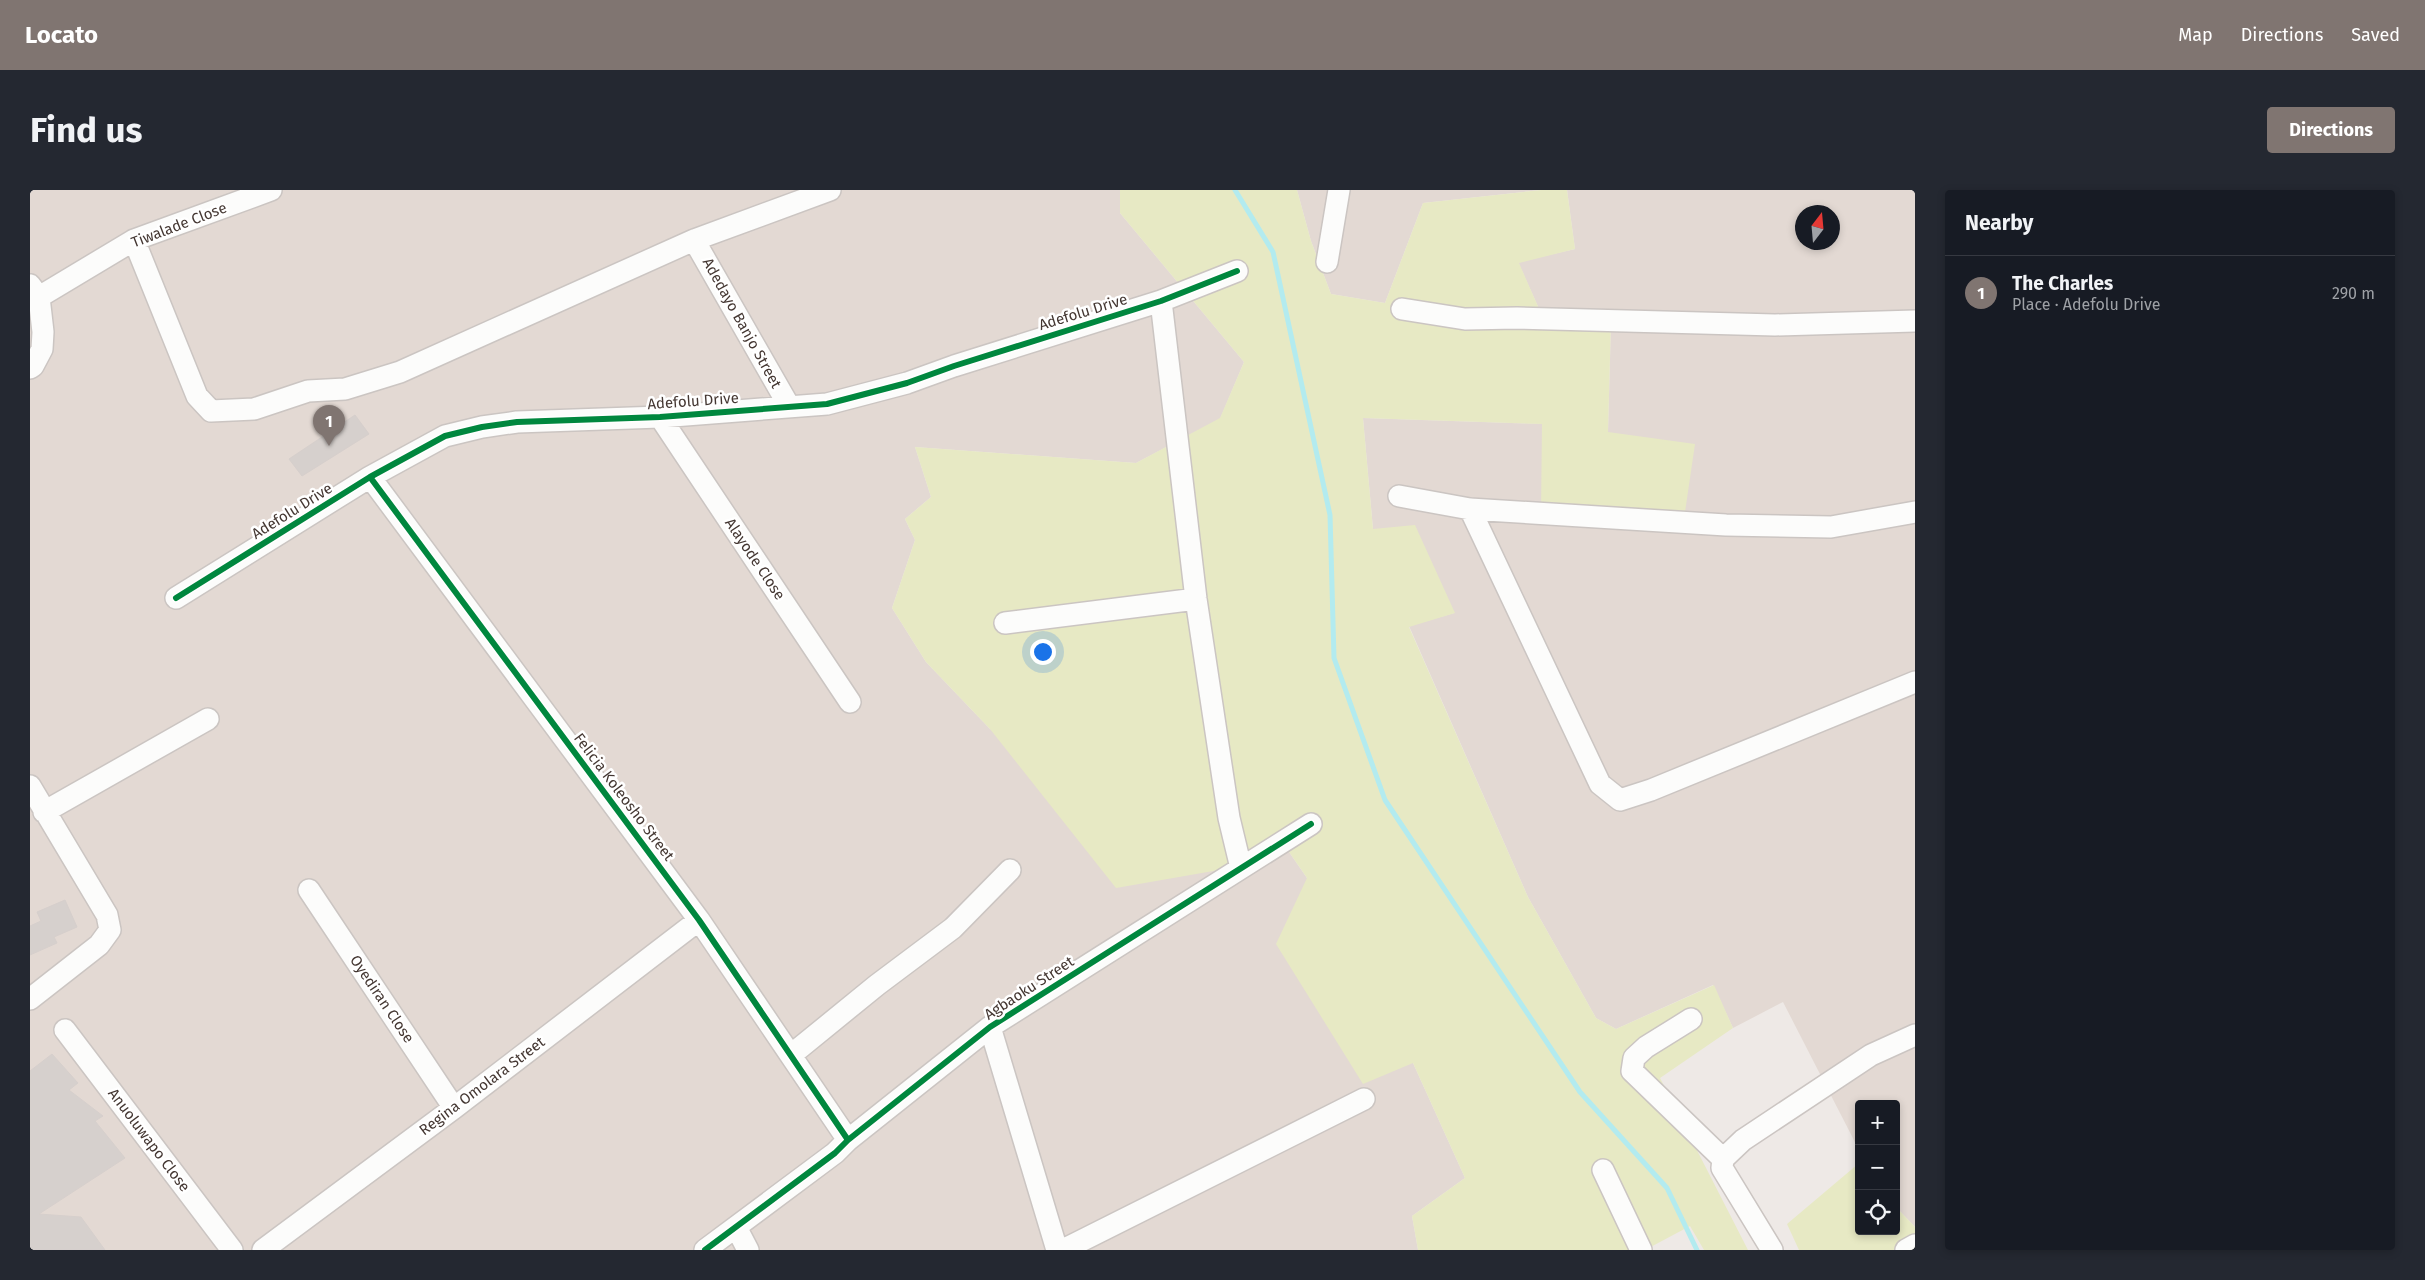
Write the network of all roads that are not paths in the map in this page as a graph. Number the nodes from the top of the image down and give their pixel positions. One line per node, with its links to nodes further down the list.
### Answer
1 (271, 190): 4 (street, Tiwalade Close)
2 (830, 190): 5 (street)
3 (1339, 190): 6 (street)
4 (134, 240): 5 (street); 8 (street, Tiwalade Close)
5 (694, 240): 13 (street, Adedayo Banjo Street)
6 (1327, 262)
7 (1237, 271): 9 (street, Adefolu Drive)
8 (35, 291): 12 (street)
9 (1161, 301): 13 (street, Adefolu Drive); 20 (street)
10 (1402, 309): 11 (street)
11 (1915, 321)
12 (30, 368)
13 (788, 406): 14 (street, Adefolu Drive)
14 (660, 417): 15 (street, Adefolu Drive); 23 (street, Alayode Close)
15 (370, 477): 19 (street, Adefolu Drive); 30 (street, Felicia Koleosho Street)
16 (1399, 496): 17 (street)
17 (1470, 509): 18 (street); 22 (street)
18 (1915, 512)
19 (176, 598)
20 (1196, 599): 21 (street); 27 (street)
21 (1005, 623)
22 (1915, 682)
23 (850, 702)
24 (208, 719): 25 (street)
25 (36, 801): 31 (street)
26 (1311, 824): 27 (street, Agbaoku Street)
27 (1241, 868): 33 (street, Agbaoku Street)
28 (1010, 870): 36 (street)
29 (309, 890): 38 (street, Oyediran Close)
30 (699, 920): 36 (street, Felicia Koleosho Street); 38 (street, Regina Omolara Street)
31 (30, 999)
32 (1691, 1019): 40 (street)
33 (990, 1027): 39 (street, Agbaoku Street); 48 (street)
34 (65, 1030): 44 (street, Anuoluwapo Close)
35 (1915, 1035): 40 (street)
36 (791, 1055): 39 (street, Felicia Koleosho Street)
37 (1364, 1099): 49 (street)
38 (454, 1108): 45 (street, Regina Omolara Street)
39 (848, 1140): 42 (street, Agbaoku Street)
40 (1723, 1159): 51 (street)
41 (1603, 1170): 50 (street)
42 (736, 1227): 46 (street, Agbaoku Street); 47 (street)
43 (1915, 1245): 52 (street)
44 (232, 1250)
45 (263, 1250)
46 (705, 1250)
47 (748, 1250)
48 (1057, 1250)
49 (1063, 1250)
50 (1641, 1250)
51 (1772, 1250)
52 (1906, 1250)

